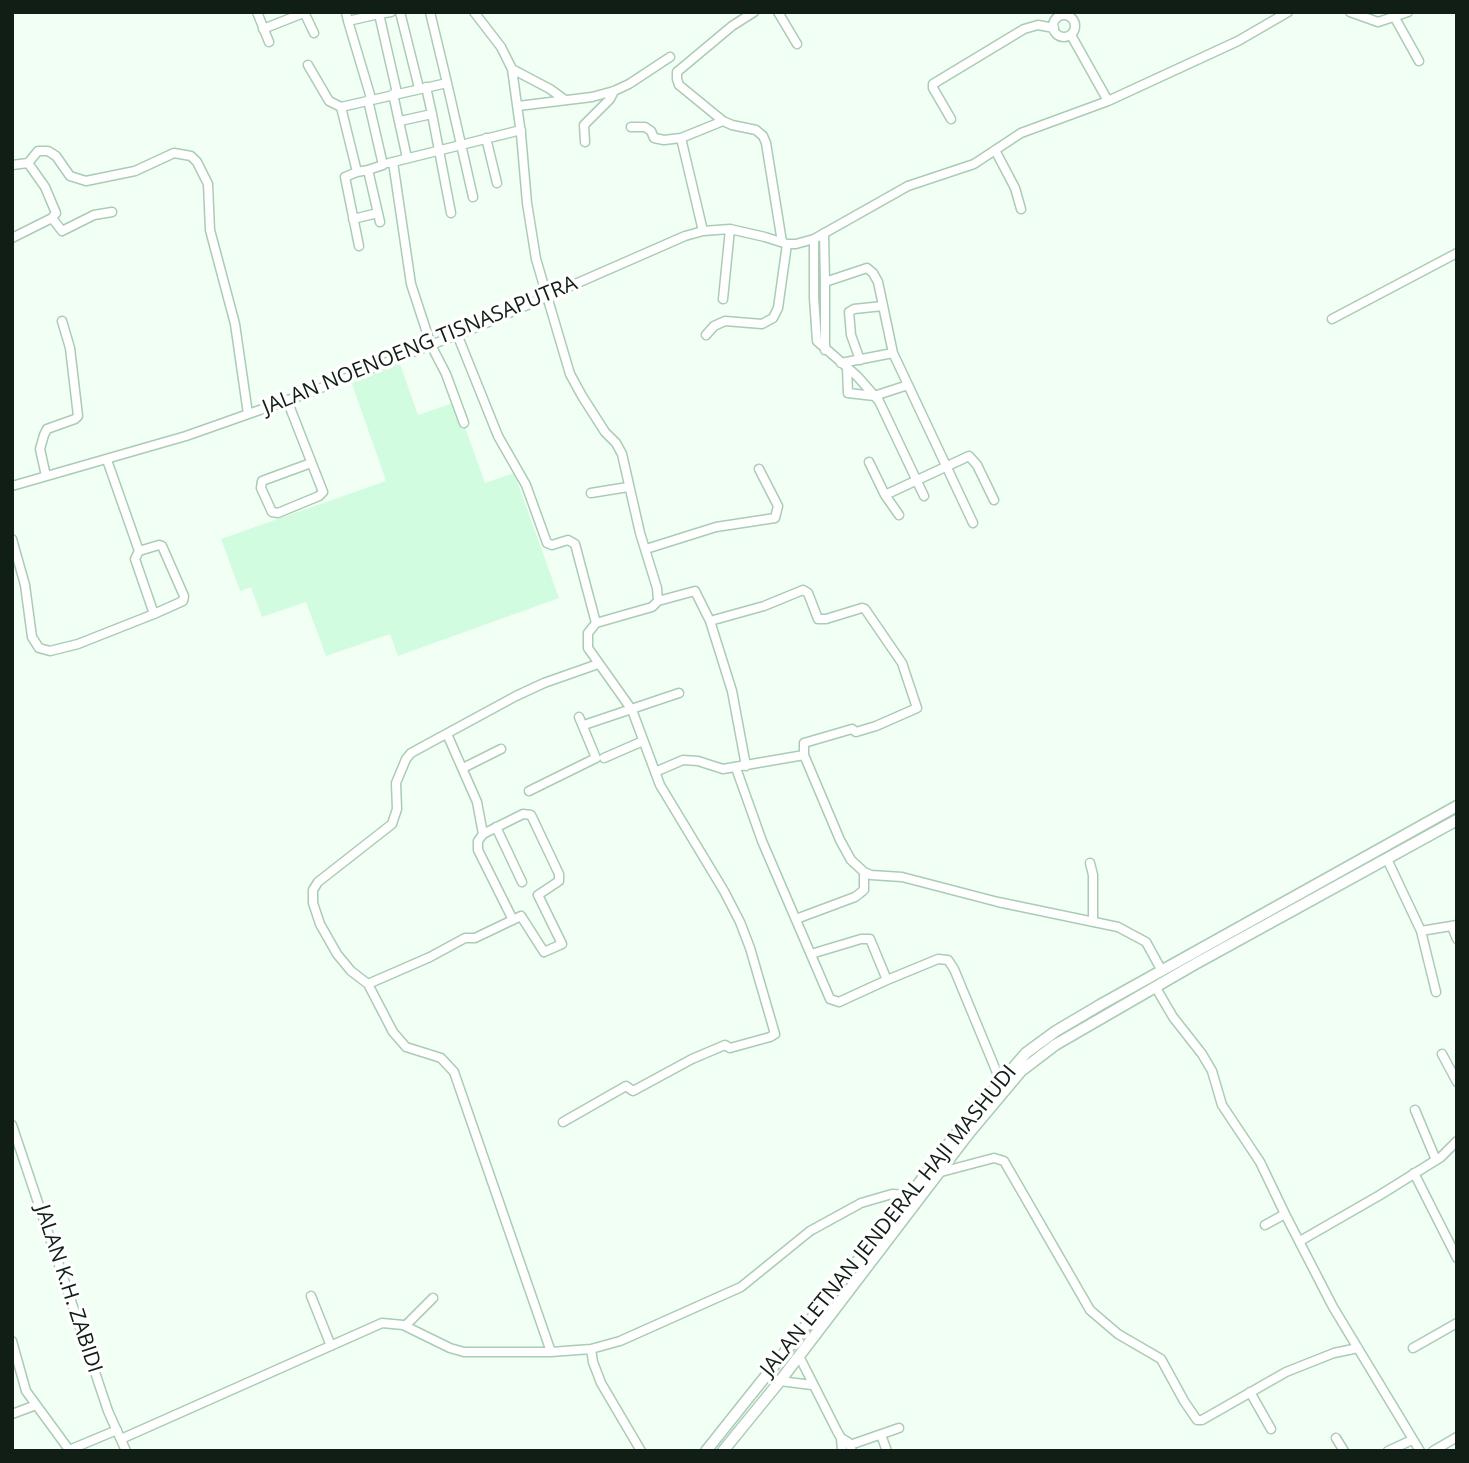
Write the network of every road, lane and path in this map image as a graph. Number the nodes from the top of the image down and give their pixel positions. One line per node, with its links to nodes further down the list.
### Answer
1 (257, 12): 17 (street)
2 (305, 12): 17 (street); 18 (street)
3 (391, 12): 12 (street)
4 (400, 12): 27 (street)
5 (430, 12): 26 (street)
6 (474, 12): 25 (street)
7 (754, 12): 38 (street)
8 (778, 12): 21 (street)
9 (1288, 12): 32 (street, JALAN NOENOENG TISNASAPUTRA)
10 (1350, 12): 15 (street)
11 (1408, 12): 15 (street)
12 (379, 14): 14 (street); 29 (street)
13 (1063, 14): 16 (street); 19 (street)
14 (347, 17): 30 (street)
15 (1395, 18): 23 (street)
16 (1054, 28): 19 (street); 36 (street)
17 (263, 29): 20 (street)
18 (314, 33)
19 (1071, 35): 32 (street)
20 (269, 42)
21 (797, 44)
22 (670, 57): 28 (street)
23 (1419, 61)
24 (309, 65): 34 (street)
25 (512, 69): 31 (street); 33 (street)
26 (447, 83): 27 (street); 44 (street)
27 (422, 87): 29 (street); 35 (street)
28 (614, 90): 31 (street); 43 (street)
29 (395, 94): 30 (street); 37 (street)
30 (370, 99): 34 (street); 51 (street)
31 (565, 100): 33 (street)
32 (1108, 101): 46 (street, JALAN NOENOENG TISNASAPUTRA)
33 (517, 106): 40 (street)
34 (341, 107): 53 (street)
35 (432, 114): 37 (street); 45 (street)
36 (951, 119)
37 (400, 121): 47 (street)
38 (723, 121): 42 (street); 66 (street)
39 (631, 127): 42 (street)
40 (521, 130): 41 (street); 71 (street)
41 (486, 138): 44 (street); 54 (street)
42 (681, 138): 62 (street)
43 (585, 142)
44 (462, 144): 45 (street); 55 (street)
45 (440, 150): 47 (street); 58 (street)
46 (995, 150): 56 (street); 63 (street, JALAN NOENOENG TISNASAPUTRA)
47 (407, 158): 48 (street)
48 (393, 162): 51 (street); 81 (street)
49 (28, 163): 50 (street); 59 (street); 89 (street)
50 (12, 165)
51 (383, 165): 52 (street)
52 (368, 170): 53 (street); 60 (street)
53 (357, 172): 60 (street)
54 (497, 183)
55 (474, 197)
56 (1021, 209)
57 (112, 212): 59 (street)
58 (451, 214)
59 (52, 218): 64 (street)
60 (353, 219): 67 (street)
61 (730, 229): 62 (street, JALAN NOENOENG TISNASAPUTRA); 66 (street, JALAN NOENOENG TISNASAPUTRA); 73 (street)
62 (704, 231): 71 (street, JALAN NOENOENG TISNASAPUTRA)
63 (824, 233): 65 (street, JALAN NOENOENG TISNASAPUTRA); 69 (street)
64 (12, 238)
65 (814, 239): 66 (street, JALAN NOENOENG TISNASAPUTRA); 72 (street)
66 (784, 243): 80 (street)
67 (359, 246)
68 (1457, 253): 77 (street)
69 (825, 282): 70 (street); 74 (street)
70 (825, 297): 72 (street); 76 (street)
71 (547, 298): 79 (street, JALAN NOENOENG TISNASAPUTRA); 99 (street)
72 (814, 298): 75 (street)
73 (723, 299)
74 (883, 306): 83 (street); 84 (street)
75 (814, 317): 76 (street); 82 (street)
76 (825, 317): 82 (street)
77 (1332, 319)
78 (62, 321): 96 (street)
79 (457, 334): 81 (street, JALAN NOENOENG TISNASAPUTRA); 112 (street)
80 (706, 335)
81 (431, 345): 88 (street, JALAN NOENOENG TISNASAPUTRA); 90 (street)
82 (825, 350): 85 (street)
83 (893, 353): 84 (street); 86 (street)
84 (860, 360): 85 (street)
85 (844, 366): 87 (street); 87 (street)
86 (908, 385): 87 (street); 94 (street)
87 (874, 396): 97 (street)
88 (287, 400): 89 (street, JALAN NOENOENG TISNASAPUTRA); 93 (street)
89 (248, 414): 91 (street, JALAN NOENOENG TISNASAPUTRA)
90 (464, 423)
91 (107, 460): 96 (street, JALAN NOENOENG TISNASAPUTRA); 108 (street)
92 (869, 462): 101 (street)
93 (311, 463): 93 (street)
94 (946, 465): 97 (street); 103 (street); 105 (street)
95 (758, 470): 107 (street)
96 (46, 476): 98 (street, JALAN NOENOENG TISNASAPUTRA)
97 (916, 480): 101 (street); 102 (street)
98 (12, 486)
99 (628, 487): 100 (street); 107 (street)
100 (591, 494)
101 (885, 495): 104 (street)
102 (924, 496)
103 (994, 500)
104 (899, 515)
105 (973, 523)
106 (12, 539): 110 (street)
107 (646, 549): 109 (street)
108 (139, 551): 110 (street); 110 (street)
109 (658, 601): 111 (street); 112 (street)
110 (154, 614)
111 (710, 621): 121 (street); 123 (street)
112 (596, 623): 113 (street)
113 (598, 664): 115 (street); 118 (street)
114 (680, 693): 115 (street)
115 (632, 710): 117 (street); 119 (street)
116 (579, 717): 117 (street)
117 (584, 725): 127 (street)
118 (447, 734): 124 (street); 145 (street)
119 (643, 741): 122 (street); 126 (street)
120 (501, 749): 124 (street)
121 (804, 755): 123 (street); 134 (street)
122 (604, 758)
123 (746, 766): 125 (street)
124 (464, 768): 131 (street)
125 (736, 768): 126 (street); 136 (street)
126 (655, 772): 155 (street)
127 (529, 791)
128 (1457, 806): 143 (main road, JALAN LETNAN JENDERAL HAJI MASHUDI)
129 (1457, 820): 132 (main road, JALAN LETNAN JENDERAL HAJI MASHUDI)
130 (496, 827): 131 (street); 135 (street); 137 (street)
131 (483, 834): 137 (street)
132 (1387, 859): 140 (street); 146 (main road, JALAN LETNAN JENDERAL HAJI MASHUDI)
133 (1090, 863): 138 (street)
134 (864, 872): 136 (street); 138 (street)
135 (522, 882)
136 (796, 919): 142 (street)
137 (513, 920): 145 (street)
138 (1093, 922): 143 (street)
139 (1454, 926): 140 (street); 141 (street)
140 (1421, 931): 147 (street)
141 (1457, 939)
142 (811, 954): 144 (street); 144 (street)
143 (1163, 971): 148 (main road, JALAN LETNAN JENDERAL HAJI MASHUDI)
144 (887, 980): 152 (street)
145 (368, 984): 175 (street)
146 (1156, 988): 149 (main road, JALAN LETNAN JENDERAL HAJI MASHUDI); 162 (street)
147 (1436, 992)
148 (1100, 1005): 149 (main road); 152 (main road, JALAN LETNAN JENDERAL HAJI MASHUDI)
149 (1106, 1016): 159 (main road, JALAN LETNAN JENDERAL HAJI MASHUDI)
150 (1442, 1054): 151 (street)
151 (1453, 1068): 153 (street)
152 (1000, 1080): 161 (main road, JALAN LETNAN JENDERAL HAJI MASHUDI)
153 (1457, 1082)
154 (1415, 1110): 158 (street)
155 (563, 1122)
156 (12, 1125): 184 (street, JALAN K.H. ZABIDI)
157 (1457, 1141): 158 (street)
158 (1436, 1160): 160 (street)
159 (941, 1172): 176 (main road, JALAN LETNAN JENDERAL HAJI MASHUDI); 179 (street)
160 (1414, 1173): 164 (street); 165 (street)
161 (910, 1195): 174 (street); 195 (main road, JALAN LETNAN JENDERAL HAJI MASHUDI)
162 (1284, 1214): 163 (street); 164 (street)
163 (1265, 1225)
164 (1300, 1241): 172 (street)
165 (1457, 1258)
166 (311, 1296): 171 (street)
167 (433, 1298): 169 (street)
168 (1457, 1323): 173 (street)
169 (405, 1326): 171 (street); 175 (street)
170 (12, 1341): 180 (street)
171 (331, 1346): 189 (street)
172 (1358, 1348): 179 (street); 190 (street)
173 (1413, 1348)
174 (591, 1349): 175 (street); 194 (street)
175 (551, 1352)
176 (799, 1356): 177 (main road, JALAN LETNAN JENDERAL HAJI MASHUDI); 178 (street)
177 (780, 1381): 178 (street); 196 (main road, JALAN LETNAN JENDERAL HAJI MASHUDI)
178 (812, 1385): 187 (street)
179 (1250, 1392): 183 (street)
180 (36, 1405): 181 (street); 192 (street)
181 (12, 1414)
182 (900, 1428): 185 (street)
183 (1271, 1429)
184 (117, 1430): 189 (street, JALAN K.H. ZABIDI); 192 (street)
185 (881, 1435): 191 (street); 198 (street)
186 (1457, 1437): 202 (street)
187 (841, 1438): 191 (street); 197 (street)
188 (1336, 1438): 199 (street)
189 (121, 1439): 193 (street, JALAN K.H. ZABIDI)
190 (1412, 1440): 200 (street); 201 (street)
191 (851, 1448)
192 (69, 1450)
193 (126, 1451)
194 (641, 1451)
195 (706, 1451)
196 (723, 1451)
197 (842, 1451)
198 (887, 1451)
199 (1344, 1451)
200 (1388, 1451)
201 (1420, 1451)
202 (1433, 1451)

